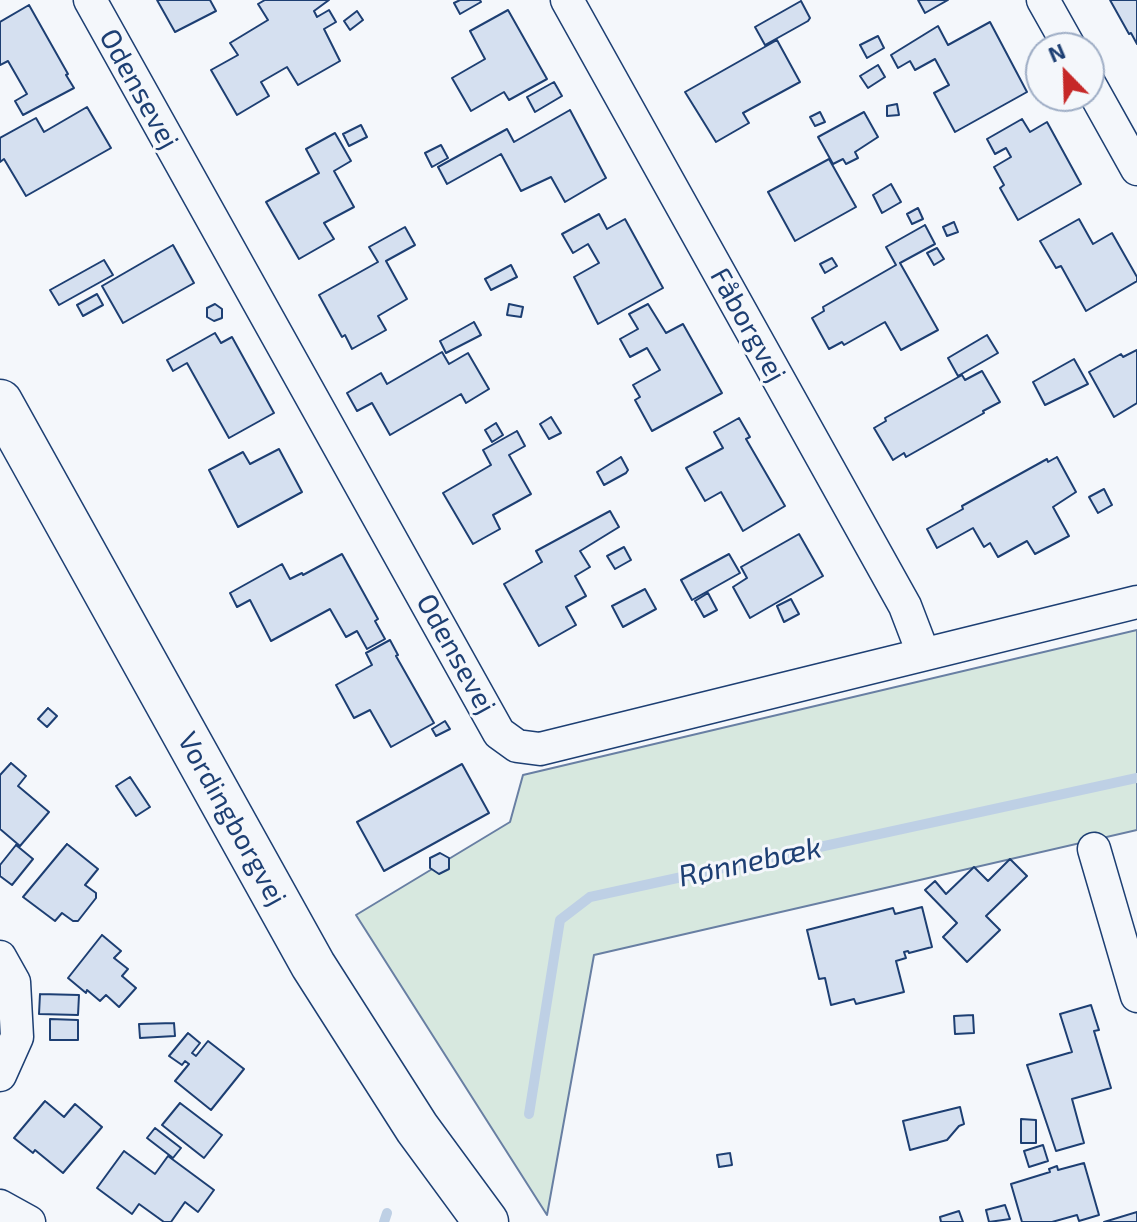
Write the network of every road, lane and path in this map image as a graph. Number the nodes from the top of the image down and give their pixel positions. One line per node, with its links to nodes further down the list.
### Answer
1 (90, 0): 9 (street, Odensevej)
2 (567, 0): 9 (street, Fåborgvej)
3 (1043, 0): 4 (street)
4 (1061, 32)
5 (1105, 112): 6 (street)
6 (1137, 169)
7 (0, 402): 16 (main road, Vordingborgvej)
8 (1137, 602): 9 (street, Odensevej)
9 (923, 653)
10 (1094, 849): 12 (street)
11 (0, 957): 13 (street)
12 (1137, 996)
13 (0, 1075)
14 (0, 1206): 15 (street)
15 (29, 1222)
16 (486, 1222)

